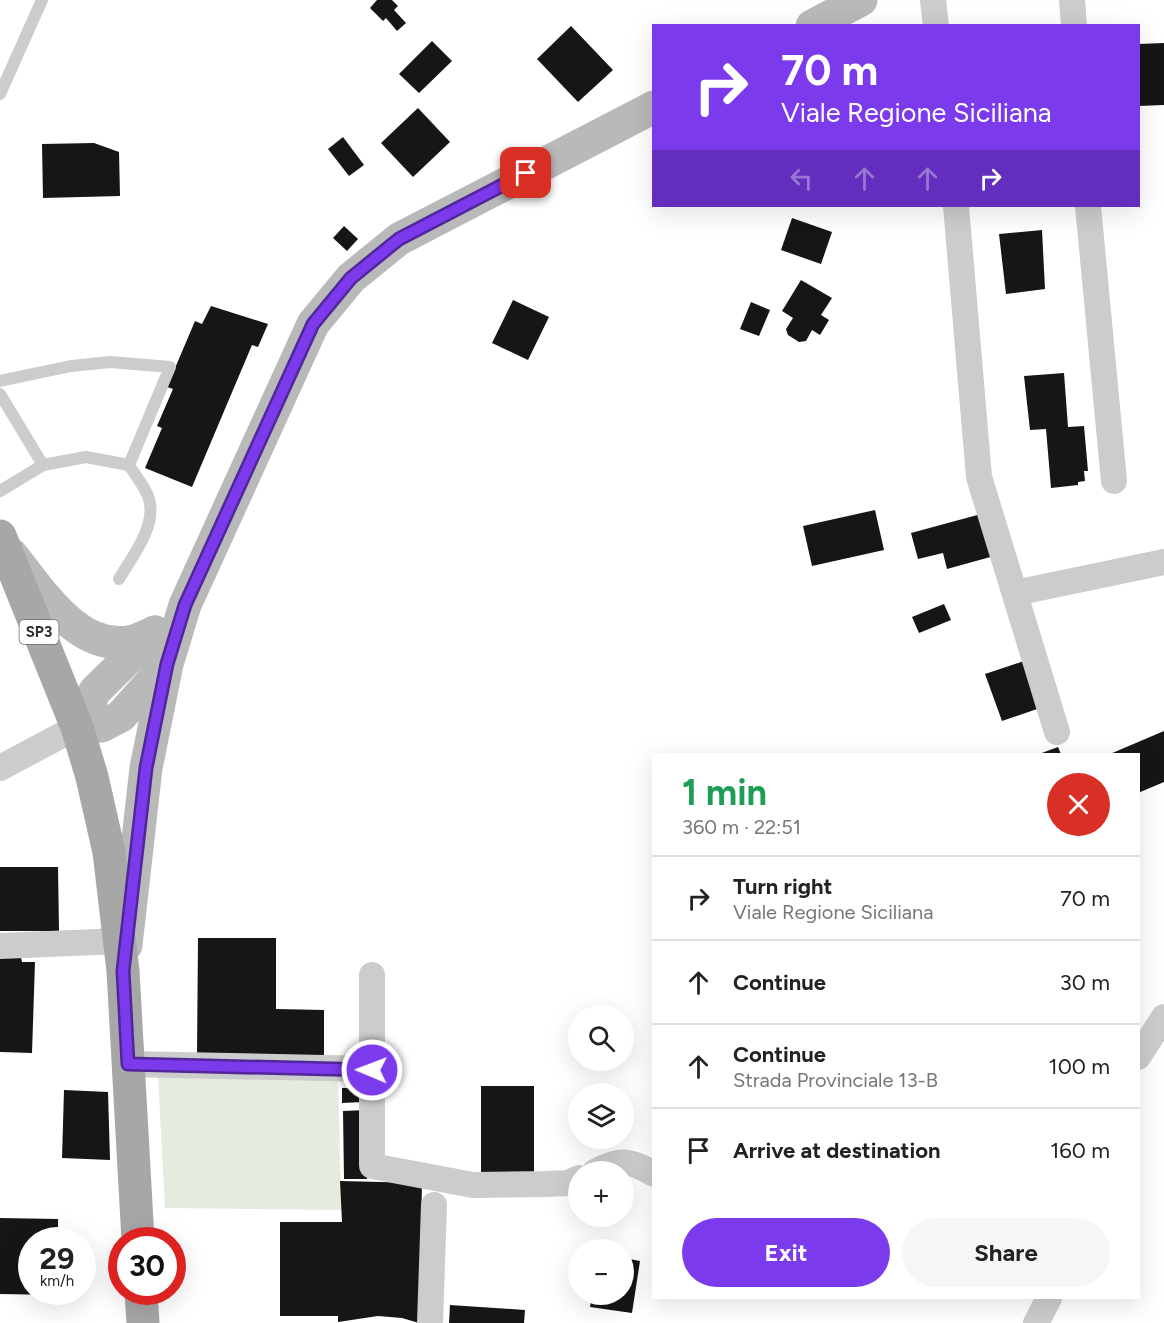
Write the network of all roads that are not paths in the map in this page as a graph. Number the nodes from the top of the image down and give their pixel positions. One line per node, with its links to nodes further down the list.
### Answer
1 (42, 0): 8 (lane)
2 (861, 0): 5 (street)
3 (933, 0): 6 (street)
4 (1072, 0): 7 (street)
5 (816, 24)
6 (936, 24)
7 (1074, 24)
8 (0, 94)
9 (652, 108): 22 (street)
10 (956, 207): 21 (street)
11 (1088, 207): 16 (street)
12 (0, 381): 15 (lane)
13 (0, 394): 14 (lane)
14 (43, 465): 15 (lane); 17 (lane)
15 (129, 465): 20 (lane)
16 (1114, 481)
17 (0, 491)
18 (2, 541): 23 (street); 25 (main road, SP3)
19 (1164, 562): 21 (street)
20 (119, 579)
21 (1015, 592): 26 (street)
22 (185, 605): 23 (street); 24 (street)
23 (154, 632): 25 (street)
24 (167, 664): 25 (street); 29 (street)
25 (76, 727): 27 (street); 29 (main road)
26 (1057, 732)
27 (0, 768)
28 (0, 946): 29 (street)
29 (121, 956): 33 (main road)
30 (372, 975): 34 (street)
31 (1164, 1017): 32 (street)
32 (1140, 1054)
33 (128, 1064): 34 (street); 39 (main road)
34 (372, 1070): 37 (street)
35 (634, 1165): 36 (street)
36 (652, 1173)
37 (568, 1183)
38 (434, 1205): 43 (street)
39 (137, 1227)
40 (1048, 1299): 44 (street)
41 (142, 1305): 42 (main road)
42 (143, 1323)
43 (430, 1323)
44 (1036, 1323)

